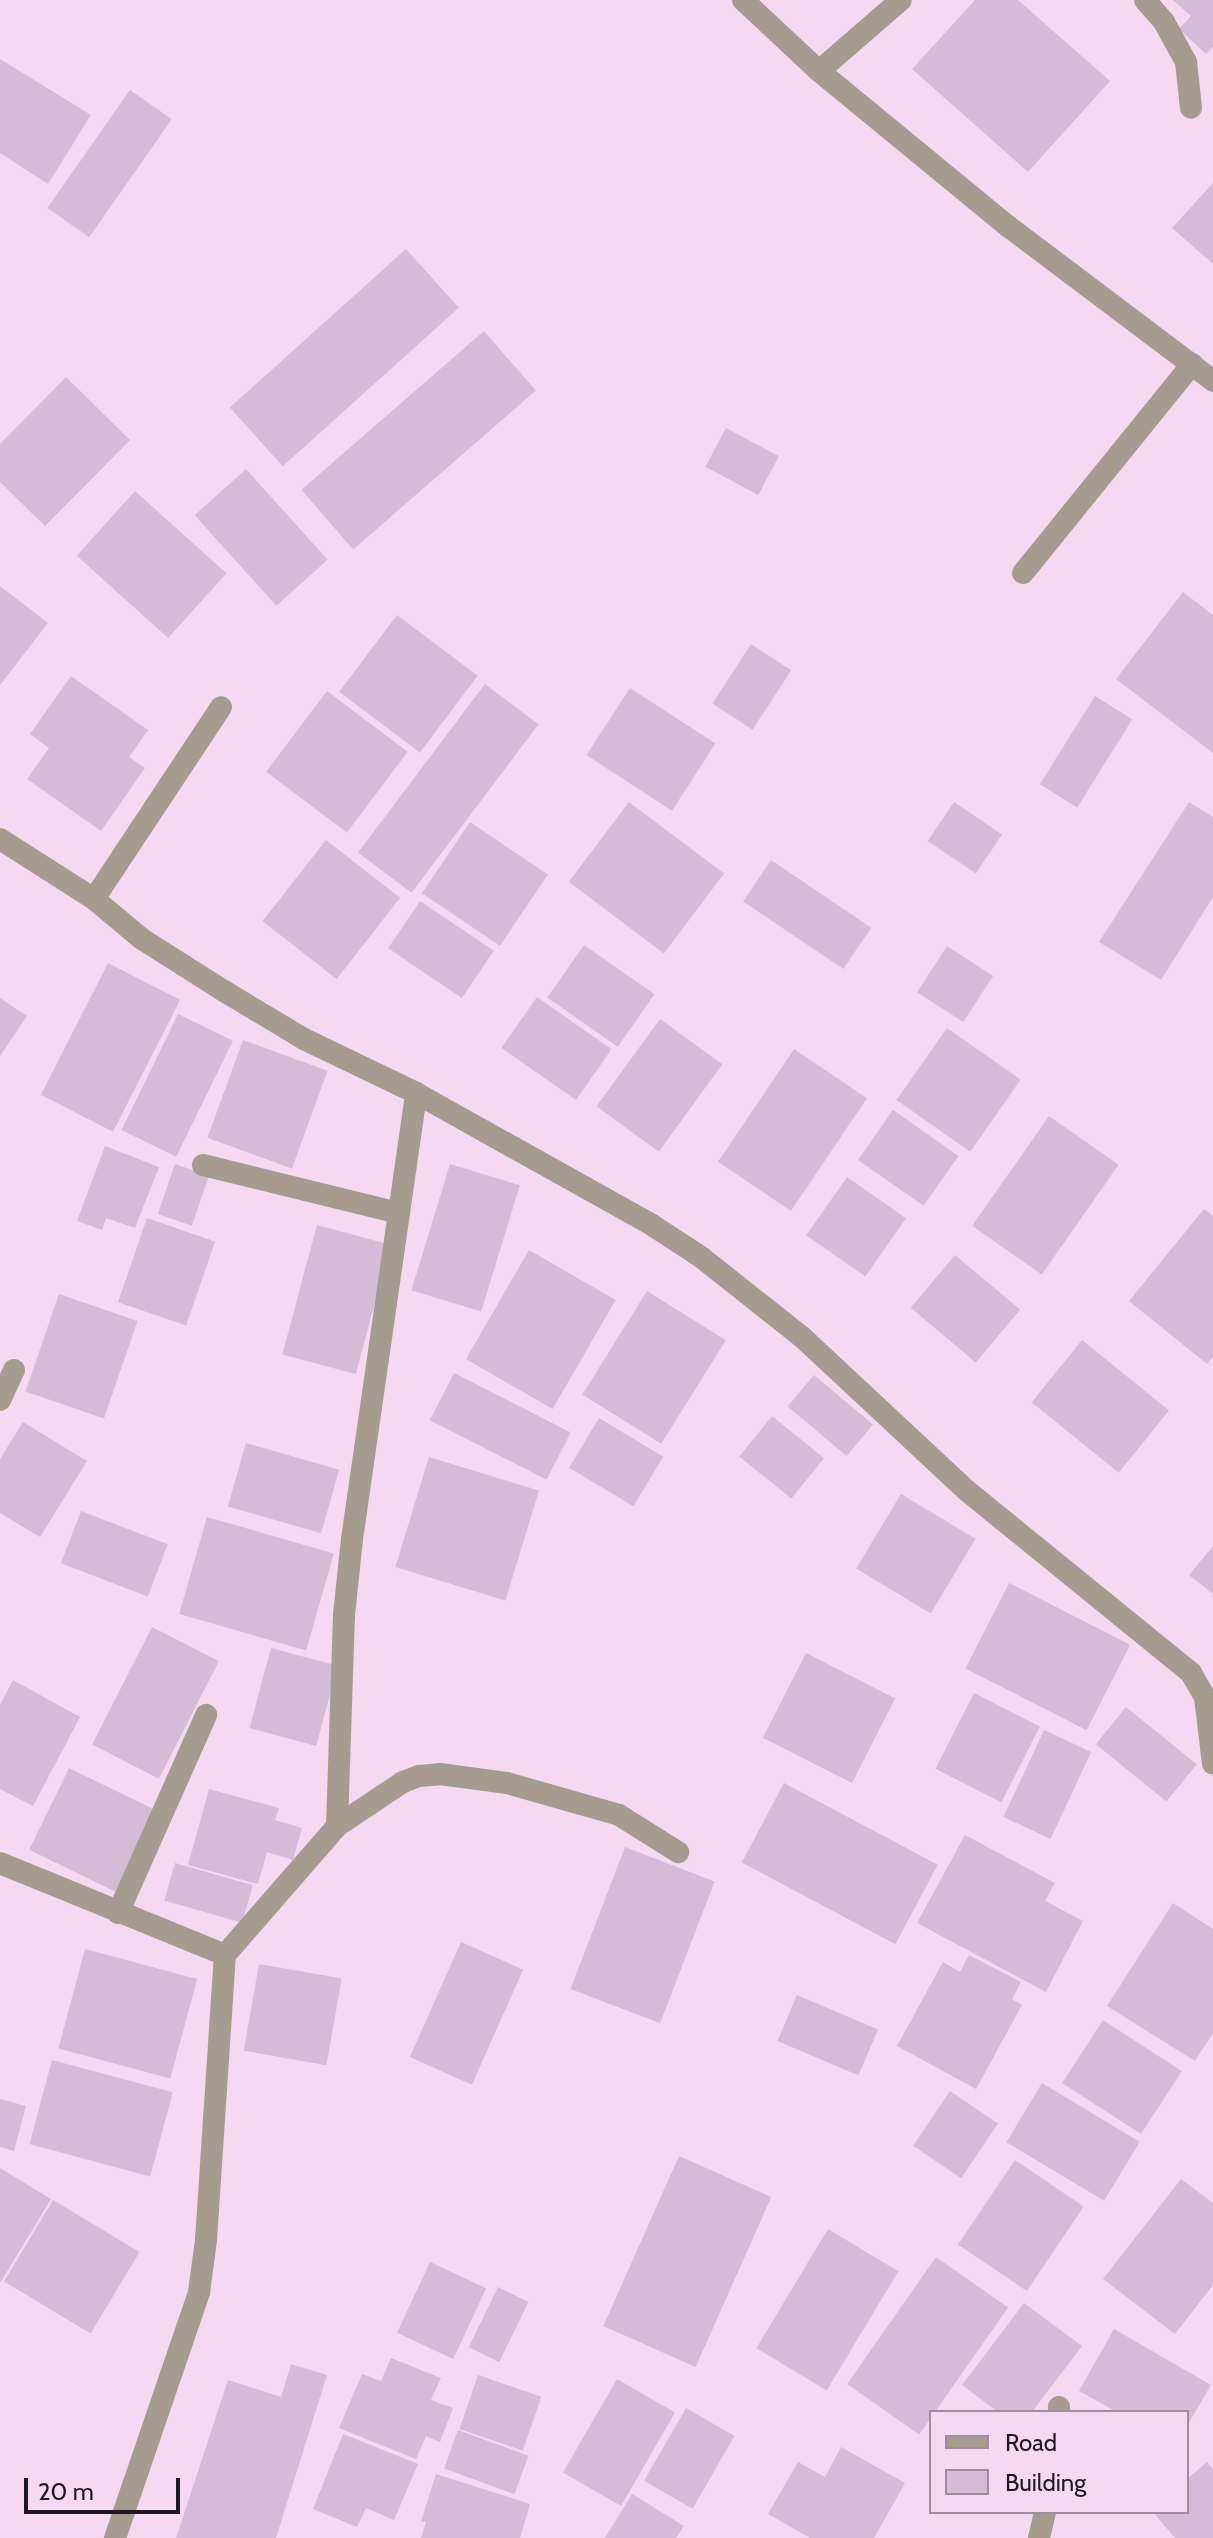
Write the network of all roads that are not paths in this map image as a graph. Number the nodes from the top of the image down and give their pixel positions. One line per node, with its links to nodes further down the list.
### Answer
1 (743, 0): 4 (street)
2 (901, 0): 4 (street)
3 (1145, 0): 5 (street)
4 (819, 71): 6 (street)
5 (1191, 108)
6 (1192, 364): 7 (street); 8 (street)
7 (1213, 381)
8 (1023, 573)
9 (221, 707): 11 (street)
10 (0, 839): 11 (street)
11 (94, 899): 12 (street)
12 (416, 1093): 14 (street); 18 (street)
13 (203, 1165): 14 (street)
14 (399, 1213): 19 (street)
15 (14, 1370): 16 (street)
16 (0, 1400)
17 (206, 1715): 22 (street)
18 (1213, 1764)
19 (337, 1826): 20 (street); 23 (street)
20 (678, 1852)
21 (0, 1863): 22 (street)
22 (118, 1913): 23 (street)
23 (225, 1955): 25 (street)
24 (1045, 2514): 26 (street)
25 (115, 2538)
26 (1039, 2538)

